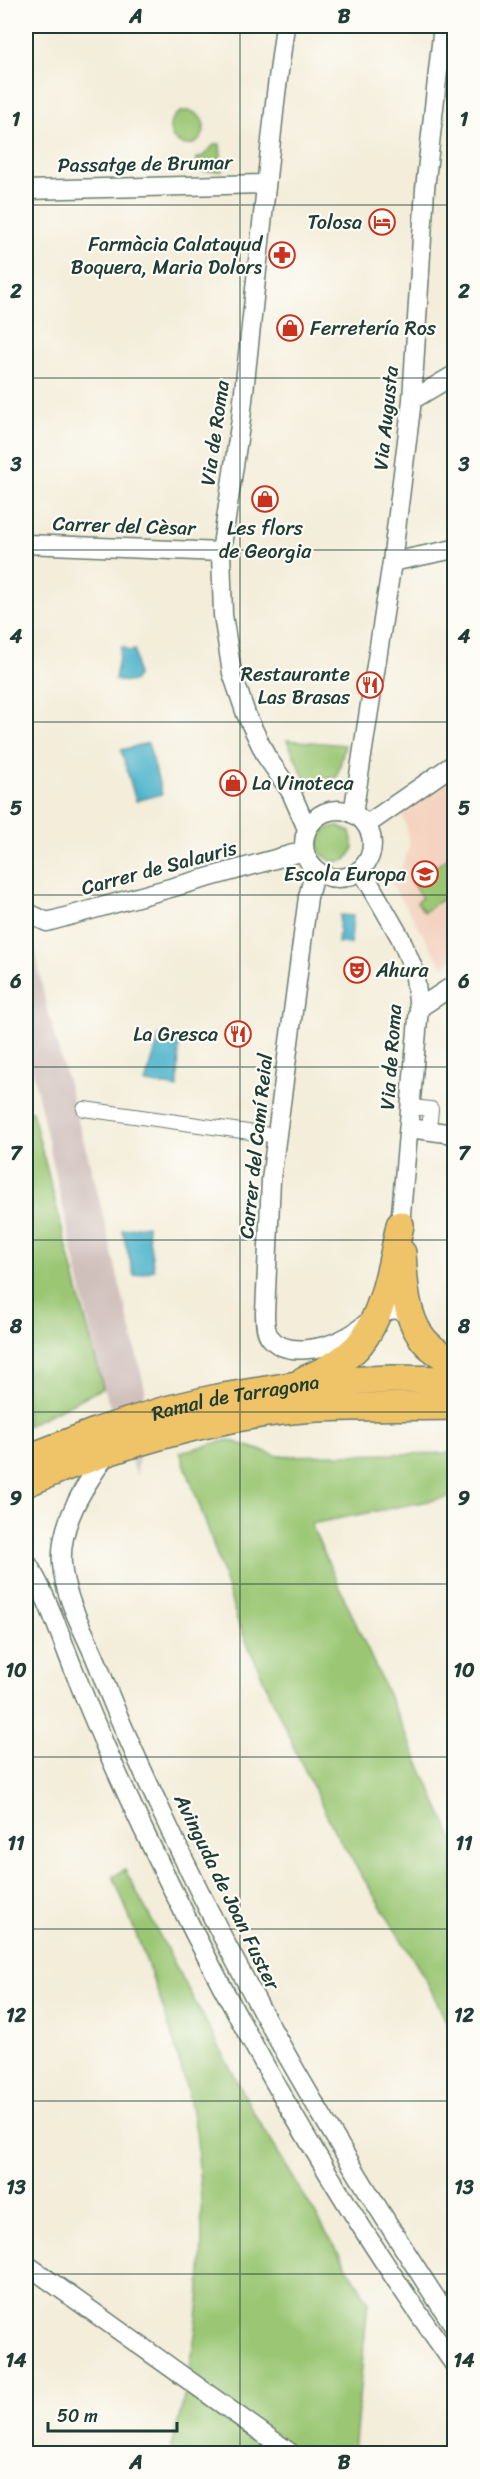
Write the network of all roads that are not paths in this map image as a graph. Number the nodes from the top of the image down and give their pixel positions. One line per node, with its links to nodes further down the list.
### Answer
1 (285, 26): 3 (street, Via de Roma)
2 (443, 26): 6 (street, Via Augusta)
3 (266, 184): 4 (street, Passatge de Brumar); 9 (street, Via de Roma)
4 (26, 190)
5 (454, 375): 6 (street)
6 (412, 400): 10 (street, Via Augusta)
7 (26, 544): 9 (street, Carrer del Cèsar)
8 (454, 549): 10 (street)
9 (221, 552): 13 (street, Via de Roma)
10 (392, 562): 12 (street, Via Augusta)
11 (454, 764): 12 (street)
12 (359, 819): 13 (street); 15 (street)
13 (307, 830): 14 (street)
14 (304, 851): 16 (street); 17 (street, Carrer de Salauris)
15 (361, 869): 16 (street); 19 (street, Via de Roma)
16 (315, 870): 25 (street, Carrer del Camí Reial)
17 (26, 911)
18 (454, 985): 19 (street)
19 (419, 1008): 20 (street, Via de Roma)
20 (410, 1107): 22 (street, Via de Roma); 23 (street)
21 (84, 1109): 25 (street)
22 (409, 1128): 23 (street); 26 (street, Via de Roma)
23 (429, 1131): 24 (street)
24 (454, 1134)
25 (277, 1136): 28 (street, Carrer del Camí Reial)
26 (400, 1225): 27 (main road); 28 (main road)
27 (411, 1318): 28 (street); 29 (main road)
28 (363, 1327): 31 (main road)
29 (454, 1360)
30 (454, 1380): 31 (main road, Ramal de Tarragona)
31 (295, 1385): 33 (main road, Ramal de Tarragona)
32 (454, 1406): 33 (main road, Ramal de Tarragona)
33 (220, 1410): 34 (main road, Ramal de Tarragona)
34 (115, 1442): 35 (main road, Ramal de Tarragona); 36 (main road, Ramal de Tarragona); 39 (street, Avinguda de Joan Fuster)
35 (26, 1459)
36 (26, 1483)
37 (26, 1561): 40 (street)
38 (26, 2264): 41 (street)
39 (454, 2326)
40 (454, 2364)
41 (292, 2454)

